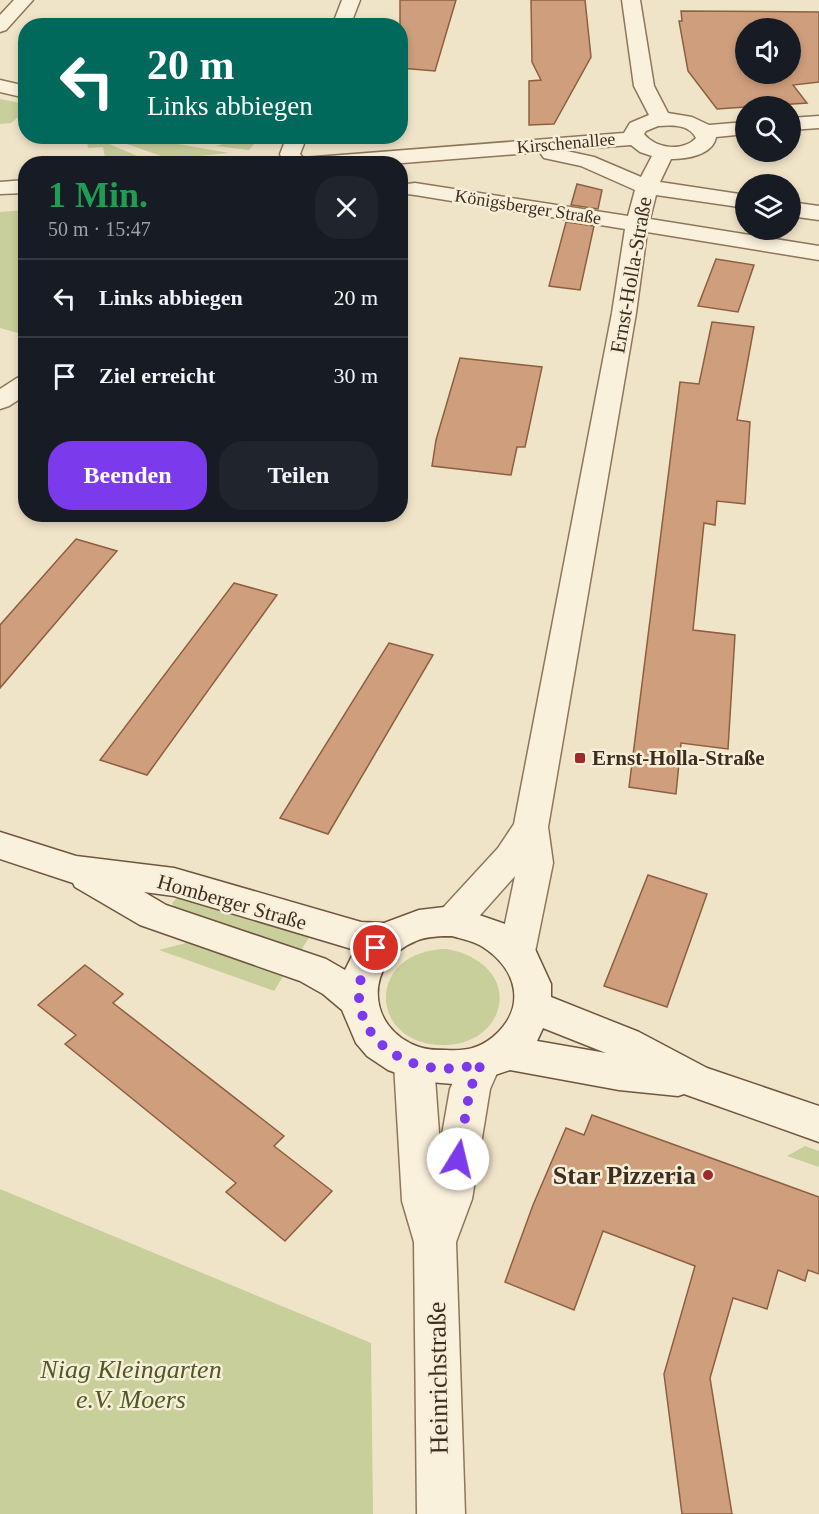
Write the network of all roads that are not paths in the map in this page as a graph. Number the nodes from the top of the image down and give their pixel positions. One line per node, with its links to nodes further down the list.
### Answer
1 (24, 0): 5 (street)
2 (351, 0): 4 (street)
3 (631, 0): 8 (street)
4 (344, 18)
5 (0, 26)
6 (0, 86): 7 (street)
7 (18, 90)
8 (661, 120): 12 (street); 13 (street)
9 (819, 122): 10 (street)
10 (801, 123)
11 (735, 129): 12 (street)
12 (705, 132): 15 (street)
13 (634, 138): 14 (street, Kirschenallee); 15 (street)
14 (496, 149): 16 (street, Kirschenallee); 18 (street, Kirschenallee)
15 (664, 152): 18 (street, Ernst-Holla-Straße)
16 (406, 156)
17 (18, 187): 19 (street)
18 (647, 187): 21 (street); 24 (street, Ernst-Holla-Straße)
19 (0, 188)
20 (415, 189): 24 (street, Königsberger Straße)
21 (735, 200)
22 (801, 210): 23 (street)
23 (819, 213)
24 (636, 225): 25 (street, Königsberger Straße); 28 (street, Ernst-Holla-Straße)
25 (819, 253)
26 (18, 389): 27 (street)
27 (0, 401)
28 (531, 827): 31 (street, Ernst-Holla-Straße); 33 (street, Ernst-Holla-Straße)
29 (0, 845): 30 (street, Homberger Straße)
30 (76, 870): 32 (street, Homberger Straße); 34 (street, Homberger Straße)
31 (453, 921): 32 (street); 33 (street)
32 (388, 938): 34 (street)
33 (517, 952): 35 (street)
34 (358, 1001): 37 (street)
35 (534, 1007): 36 (street); 38 (street)
36 (493, 1058): 37 (street); 38 (street); 40 (street, Heinrichstraße)
37 (414, 1064): 40 (street, Heinrichstraße)
38 (695, 1081): 39 (street)
39 (819, 1124)
40 (435, 1242): 41 (street, Heinrichstraße)
41 (441, 1514)

